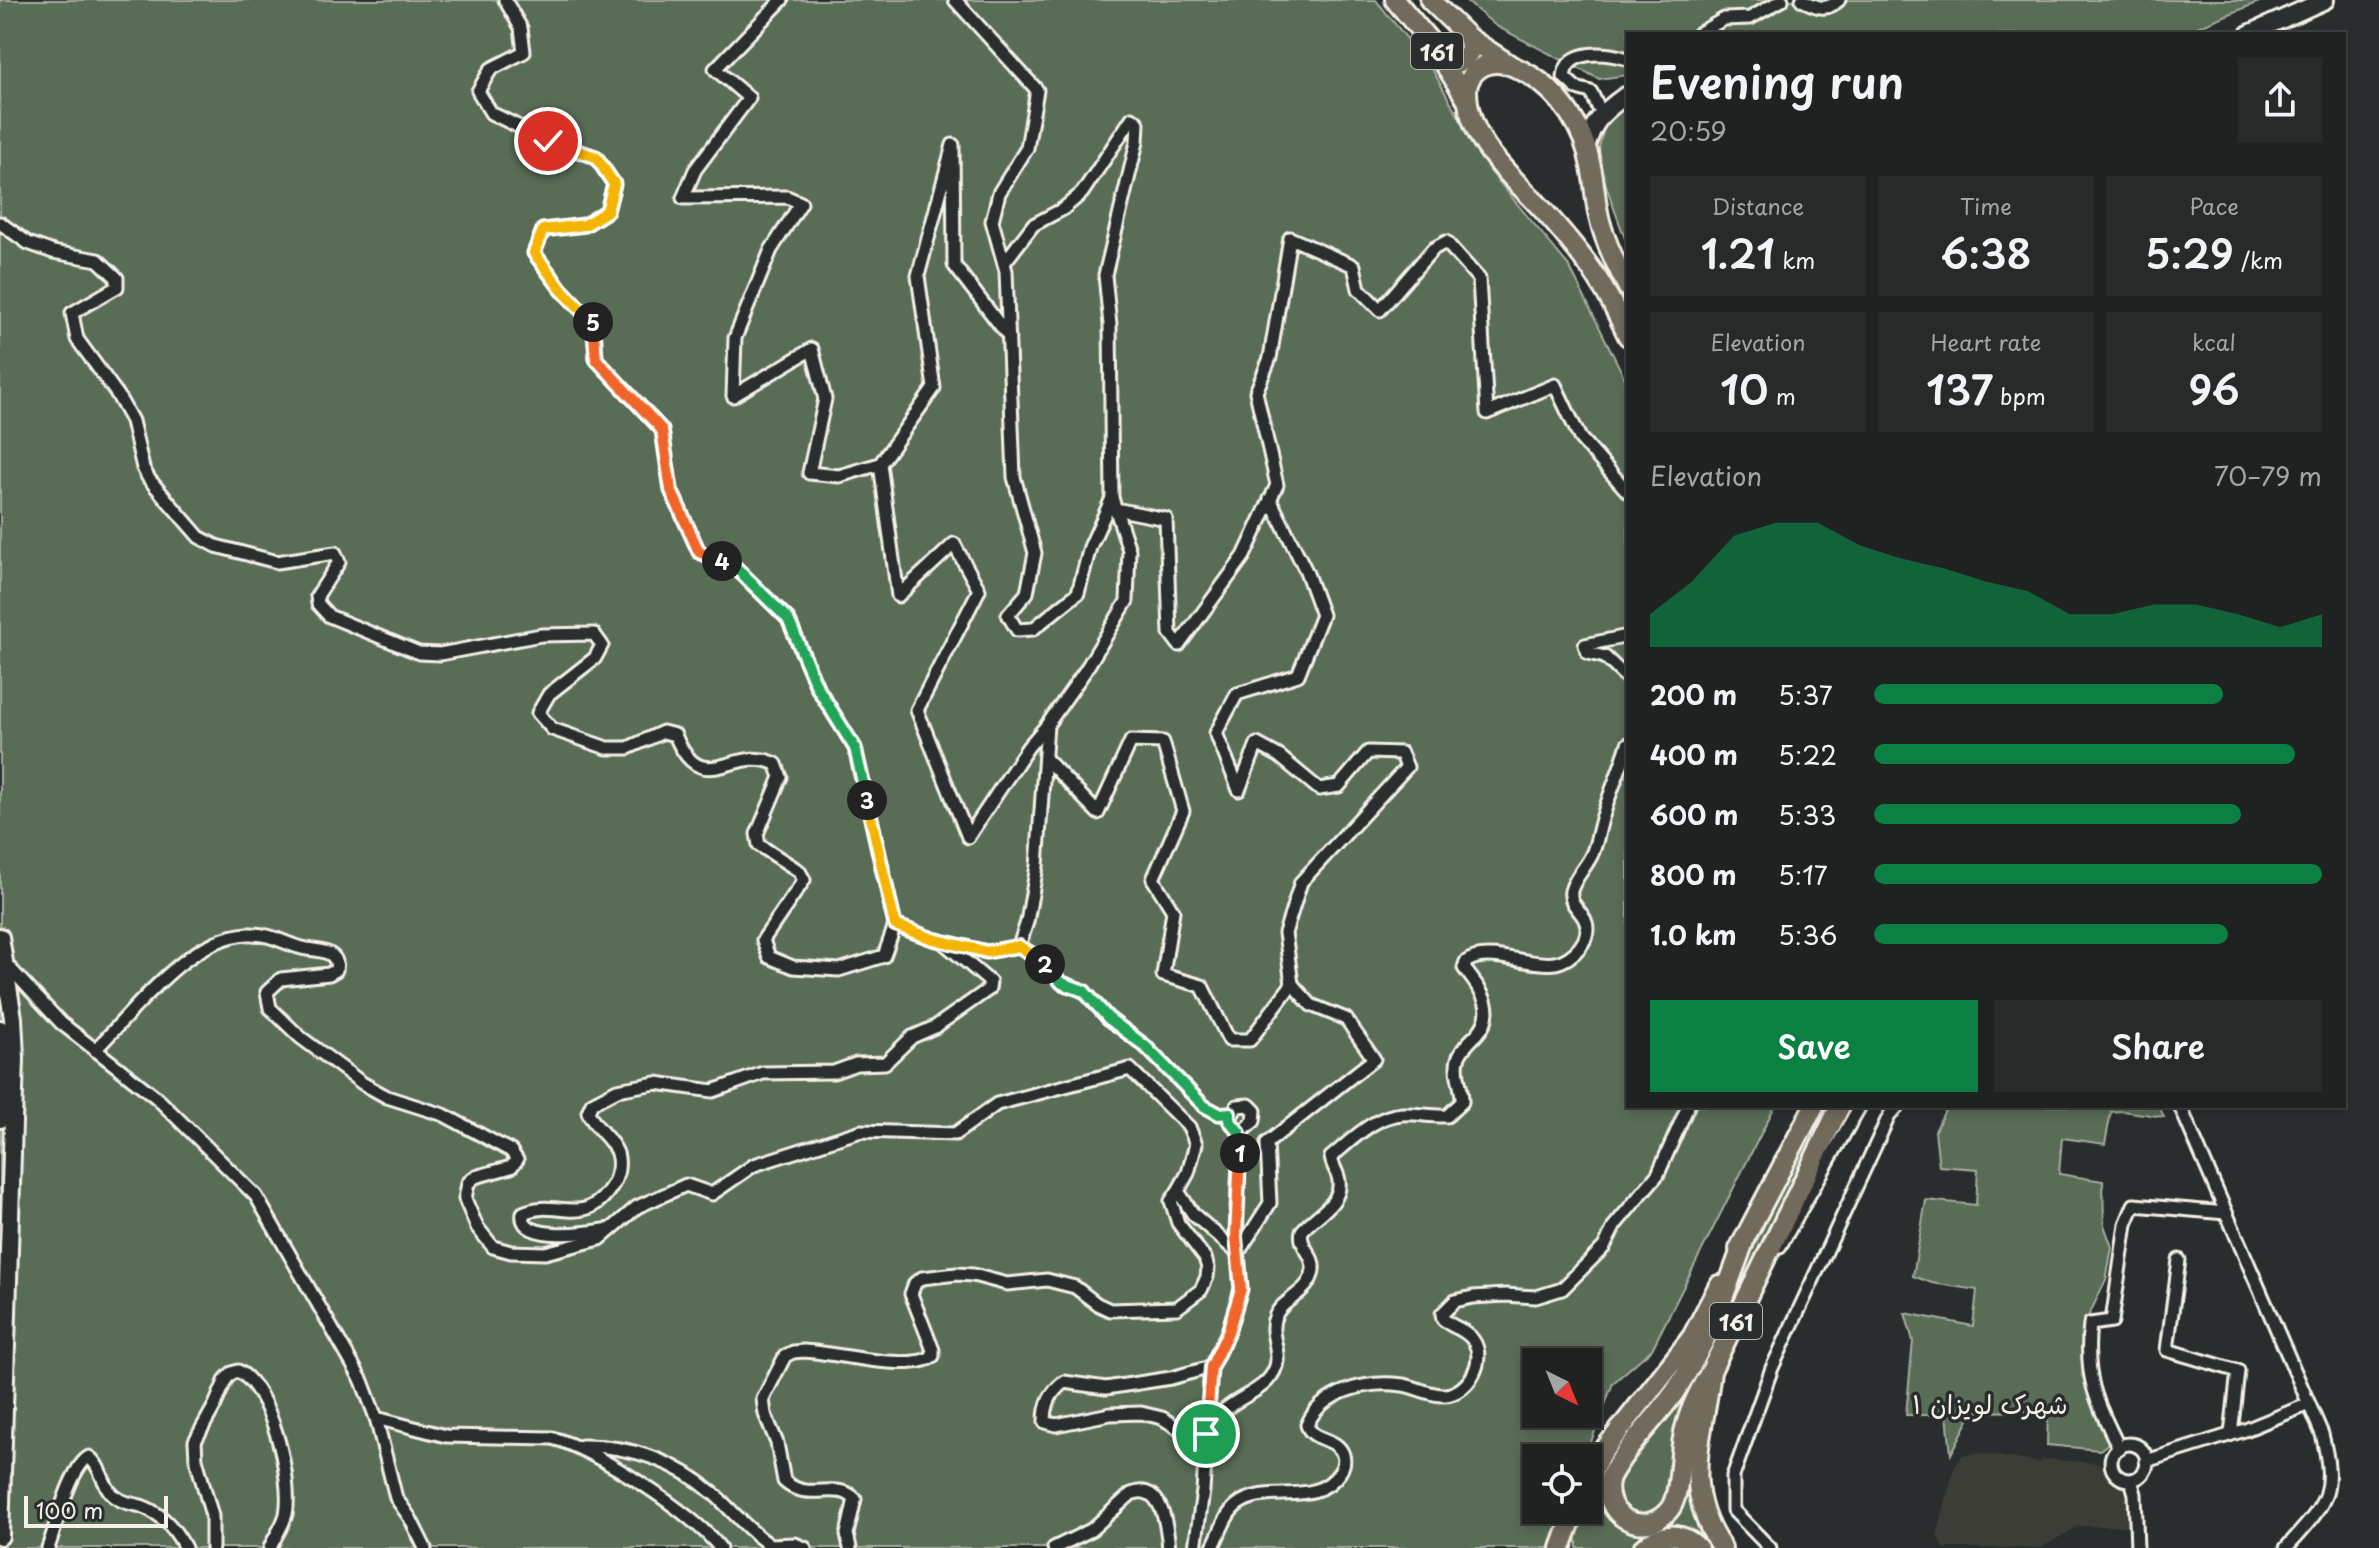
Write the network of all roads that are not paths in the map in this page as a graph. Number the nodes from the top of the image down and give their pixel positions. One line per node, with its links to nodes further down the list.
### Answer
1 (505, 0): 36 (street)
2 (782, 0): 27 (street)
3 (955, 0): 23 (street)
4 (1395, 0): 14 (main road, 161)
5 (1430, 0): 12 (main road, 161)
6 (1782, 0): 10 (street)
7 (1802, 0): 8 (street)
8 (1839, 0)
9 (2325, 0): 11 (main road)
10 (1701, 32)
11 (2253, 32)
12 (1469, 38): 14 (main road); 15 (main road, 161)
13 (1626, 58): 19 (street)
14 (1444, 62): 18 (main road, 161)
15 (1509, 64): 18 (main road); 20 (main road)
16 (1626, 96): 19 (main road)
17 (1626, 97): 21 (main road)
18 (1470, 106): 25 (main road)
19 (1598, 107): 20 (main road)
20 (1573, 120): 21 (main road)
21 (1586, 148): 24 (main road)
22 (0, 223): 36 (street)
23 (1004, 263): 26 (street); 30 (street)
24 (1626, 283)
25 (1626, 332)
26 (1009, 337): 27 (street); 30 (street)
27 (880, 464): 33 (street)
28 (1626, 490): 29 (street)
29 (1270, 499): 30 (street); 41 (street)
30 (1113, 504): 33 (street)
31 (1626, 636): 32 (street)
32 (1626, 677)
33 (1047, 725): 35 (street)
34 (1626, 752): 64 (street)
35 (1045, 758): 39 (street); 41 (street)
36 (895, 925): 38 (street)
37 (0, 937): 40 (main road)
38 (940, 940): 39 (street); 55 (street)
39 (1019, 946): 50 (street)
40 (6, 964): 43 (street); 73 (main road)
41 (1292, 984): 57 (street)
42 (0, 1029): 51 (main road)
43 (95, 1050): 55 (street); 63 (street)
44 (1687, 1108): 85 (street)
45 (1813, 1108): 56 (main road, 161)
46 (1839, 1108): 59 (main road, 161)
47 (1859, 1108): 59 (street)
48 (1896, 1108): 91 (street)
49 (2181, 1108): 54 (street)
50 (1230, 1113): 52 (street); 52 (street)
51 (0, 1119)
52 (1240, 1133): 57 (street)
53 (1178, 1191): 55 (street); 57 (street); 81 (street)
54 (2226, 1213): 62 (street); 67 (street)
55 (611, 1229)
56 (1744, 1241): 61 (main road); 68 (main road, 161)
57 (1238, 1253): 60 (street)
58 (2179, 1260): 65 (street)
59 (1753, 1286): 61 (main road, 161)
60 (1211, 1367): 64 (street); 64 (street)
61 (1711, 1371): 90 (main road, 161)
62 (2309, 1404): 65 (street); 93 (street)
63 (376, 1418): 66 (street); 78 (street)
64 (1206, 1434): 84 (street)
65 (2231, 1434): 69 (street)
66 (577, 1447): 79 (street); 80 (street)
67 (2119, 1448): 69 (street); 70 (street)
68 (1602, 1452)
69 (2146, 1461): 70 (street)
70 (2131, 1480): 92 (street)
71 (1571, 1524): 86 (main road)
72 (1575, 1524): 87 (main road)
73 (0, 1536)
74 (48, 1548): 75 (street)
75 (185, 1548)
76 (212, 1548): 77 (street)
77 (270, 1548)
78 (425, 1548)
79 (720, 1548)
80 (805, 1548)
81 (850, 1548)
82 (1054, 1548): 83 (street)
83 (1169, 1548)
84 (1195, 1548)
85 (1212, 1548)
86 (1561, 1548)
87 (1572, 1548)
88 (1643, 1548): 89 (main road)
89 (1698, 1548)
90 (1722, 1548)
91 (1770, 1548)
92 (2137, 1548)
93 (2286, 1548)

